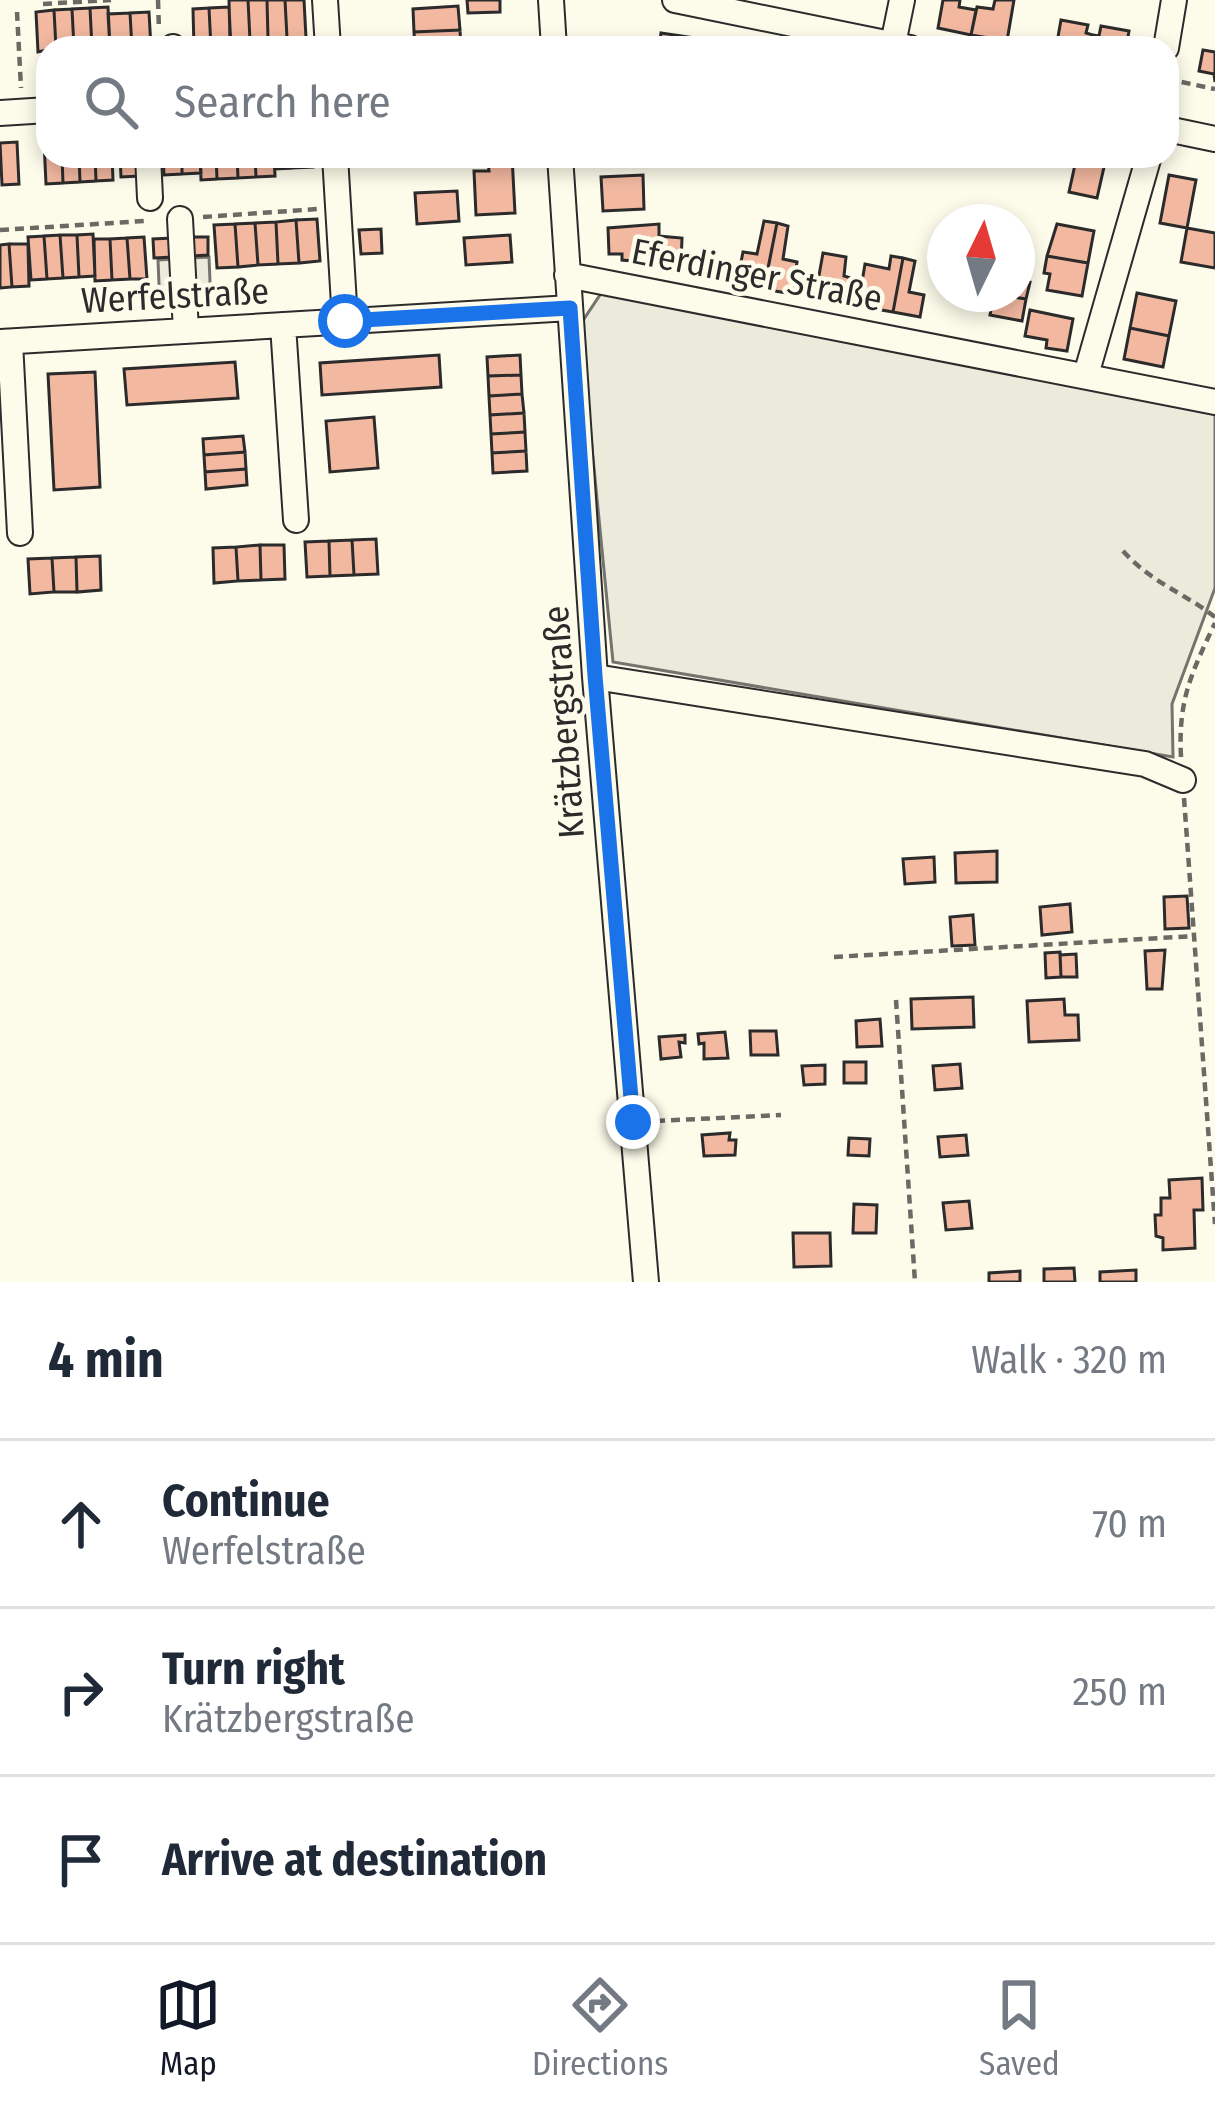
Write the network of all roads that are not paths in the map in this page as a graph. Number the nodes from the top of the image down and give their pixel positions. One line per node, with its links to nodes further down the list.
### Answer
1 (325, 0): 6 (street)
2 (551, 0): 7 (street)
3 (674, 0): 8 (street)
4 (902, 0): 9 (street)
5 (1174, 0): 10 (street)
6 (327, 36)
7 (553, 36)
8 (852, 36)
9 (902, 36)
10 (1168, 36)
11 (1179, 132): 12 (street)
12 (1215, 139)
13 (149, 168): 17 (street)
14 (336, 168): 21 (street)
15 (561, 168): 19 (street, Krätzbergstraße)
16 (1146, 168): 25 (street)
17 (150, 198)
18 (180, 219): 23 (street)
19 (567, 275): 20 (street, Krätzbergstraße); 25 (street, Eferdinger Straße)
20 (570, 308): 21 (street, Werfelstraße); 29 (street, Krätzbergstraße)
21 (345, 321): 22 (street, Werfelstraße)
22 (283, 325): 23 (street, Werfelstraße); 27 (street)
23 (186, 331): 24 (street, Werfelstraße)
24 (5, 342): 28 (street)
25 (1086, 375): 26 (street, Eferdinger Straße)
26 (1215, 402)
27 (296, 520)
28 (20, 533)
29 (595, 676): 30 (street); 31 (street, Krätzbergstraße)
30 (1183, 780)
31 (646, 1282)

